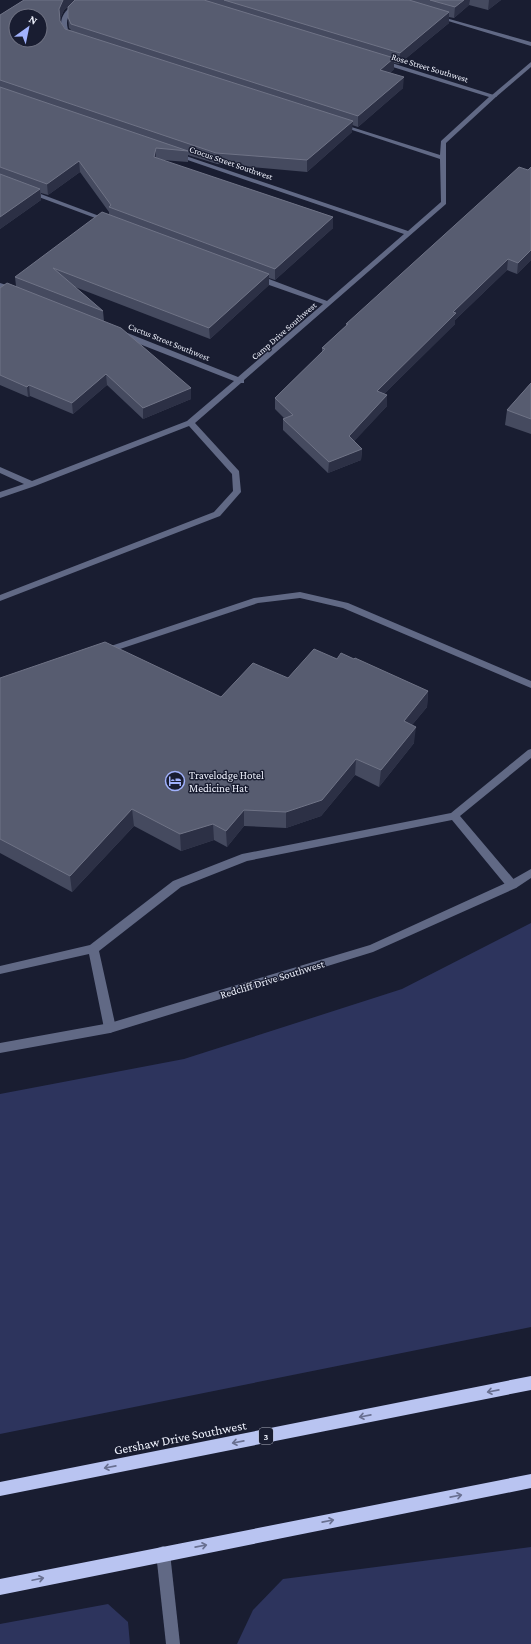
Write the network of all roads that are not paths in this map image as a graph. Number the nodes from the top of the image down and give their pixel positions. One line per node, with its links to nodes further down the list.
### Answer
1 (86, 0): 3 (street)
2 (434, 15): 4 (street)
3 (75, 39)
4 (531, 44)
5 (373, 60): 7 (street, Rose Street Southwest)
6 (531, 64): 7 (street, Camp Drive Southwest)
7 (494, 96): 10 (street, Camp Drive Southwest)
8 (331, 122): 10 (street)
9 (171, 152): 13 (street, Crocus Street Southwest)
10 (443, 158): 13 (street, Camp Drive Southwest)
11 (22, 189): 12 (street)
12 (112, 223)
13 (410, 234): 17 (street, Camp Drive Southwest)
14 (254, 276): 17 (street)
15 (0, 285): 16 (street)
16 (22, 294)
17 (329, 304): 19 (street, Camp Drive Southwest)
18 (117, 332): 19 (street, Cactus Street Southwest)
19 (241, 381): 20 (street, Camp Drive Southwest)
20 (190, 423): 22 (street, Camp Drive Southwest); 24 (street)
21 (0, 470): 22 (street)
22 (32, 484): 23 (street, Camp Drive Southwest)
23 (0, 495)
24 (0, 598)
25 (91, 656): 26 (street)
26 (531, 685)
27 (531, 754): 28 (street)
28 (454, 816): 30 (street); 31 (street)
29 (531, 873): 30 (street, Redcliff Drive Southwest)
30 (512, 885): 33 (street, Redcliff Drive Southwest)
31 (93, 949): 32 (street); 33 (street)
32 (0, 970)
33 (110, 1028): 34 (street, Redcliff Drive Southwest)
34 (0, 1048)
35 (531, 1383): 37 (highway, Gershaw Drive Southwest / 3, one-way to 37)
36 (531, 1481): 38 (highway, one-way to 36)
37 (0, 1489)
38 (163, 1553): 39 (highway, one-way to 38); 40 (street)
39 (0, 1587)
40 (173, 1644)

